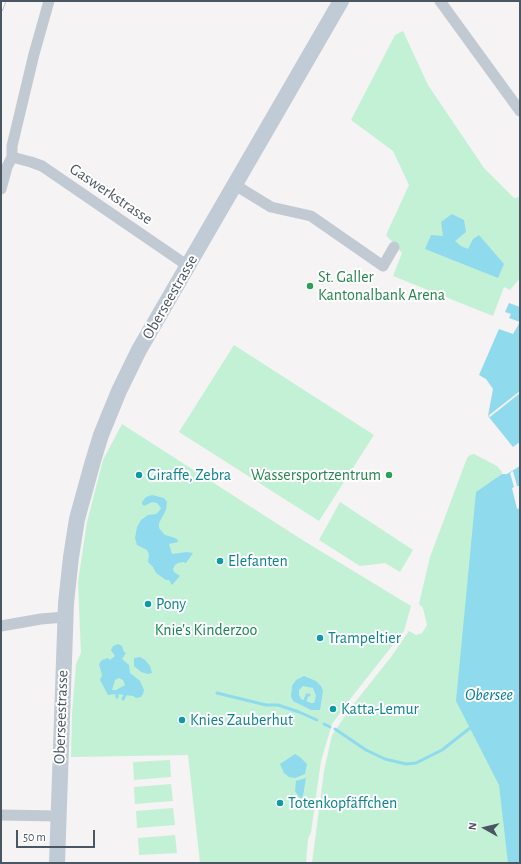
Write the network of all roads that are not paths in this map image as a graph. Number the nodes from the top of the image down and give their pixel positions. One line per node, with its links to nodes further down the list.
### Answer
1 (49, 1): 5 (street)
2 (341, 1): 6 (street, Oberseestrasse)
3 (440, 1): 4 (street)
4 (520, 111)
5 (12, 157): 7 (street); 9 (street, Gaswerkstrasse)
6 (235, 185): 8 (street); 9 (street, Oberseestrasse)
7 (1, 189)
8 (394, 247)
9 (188, 266): 10 (street, Oberseestrasse)
10 (65, 617): 11 (street); 13 (street, Oberseestrasse)
11 (1, 626)
12 (1, 815): 13 (street)
13 (58, 816): 14 (street, Oberseestrasse)
14 (56, 863)

